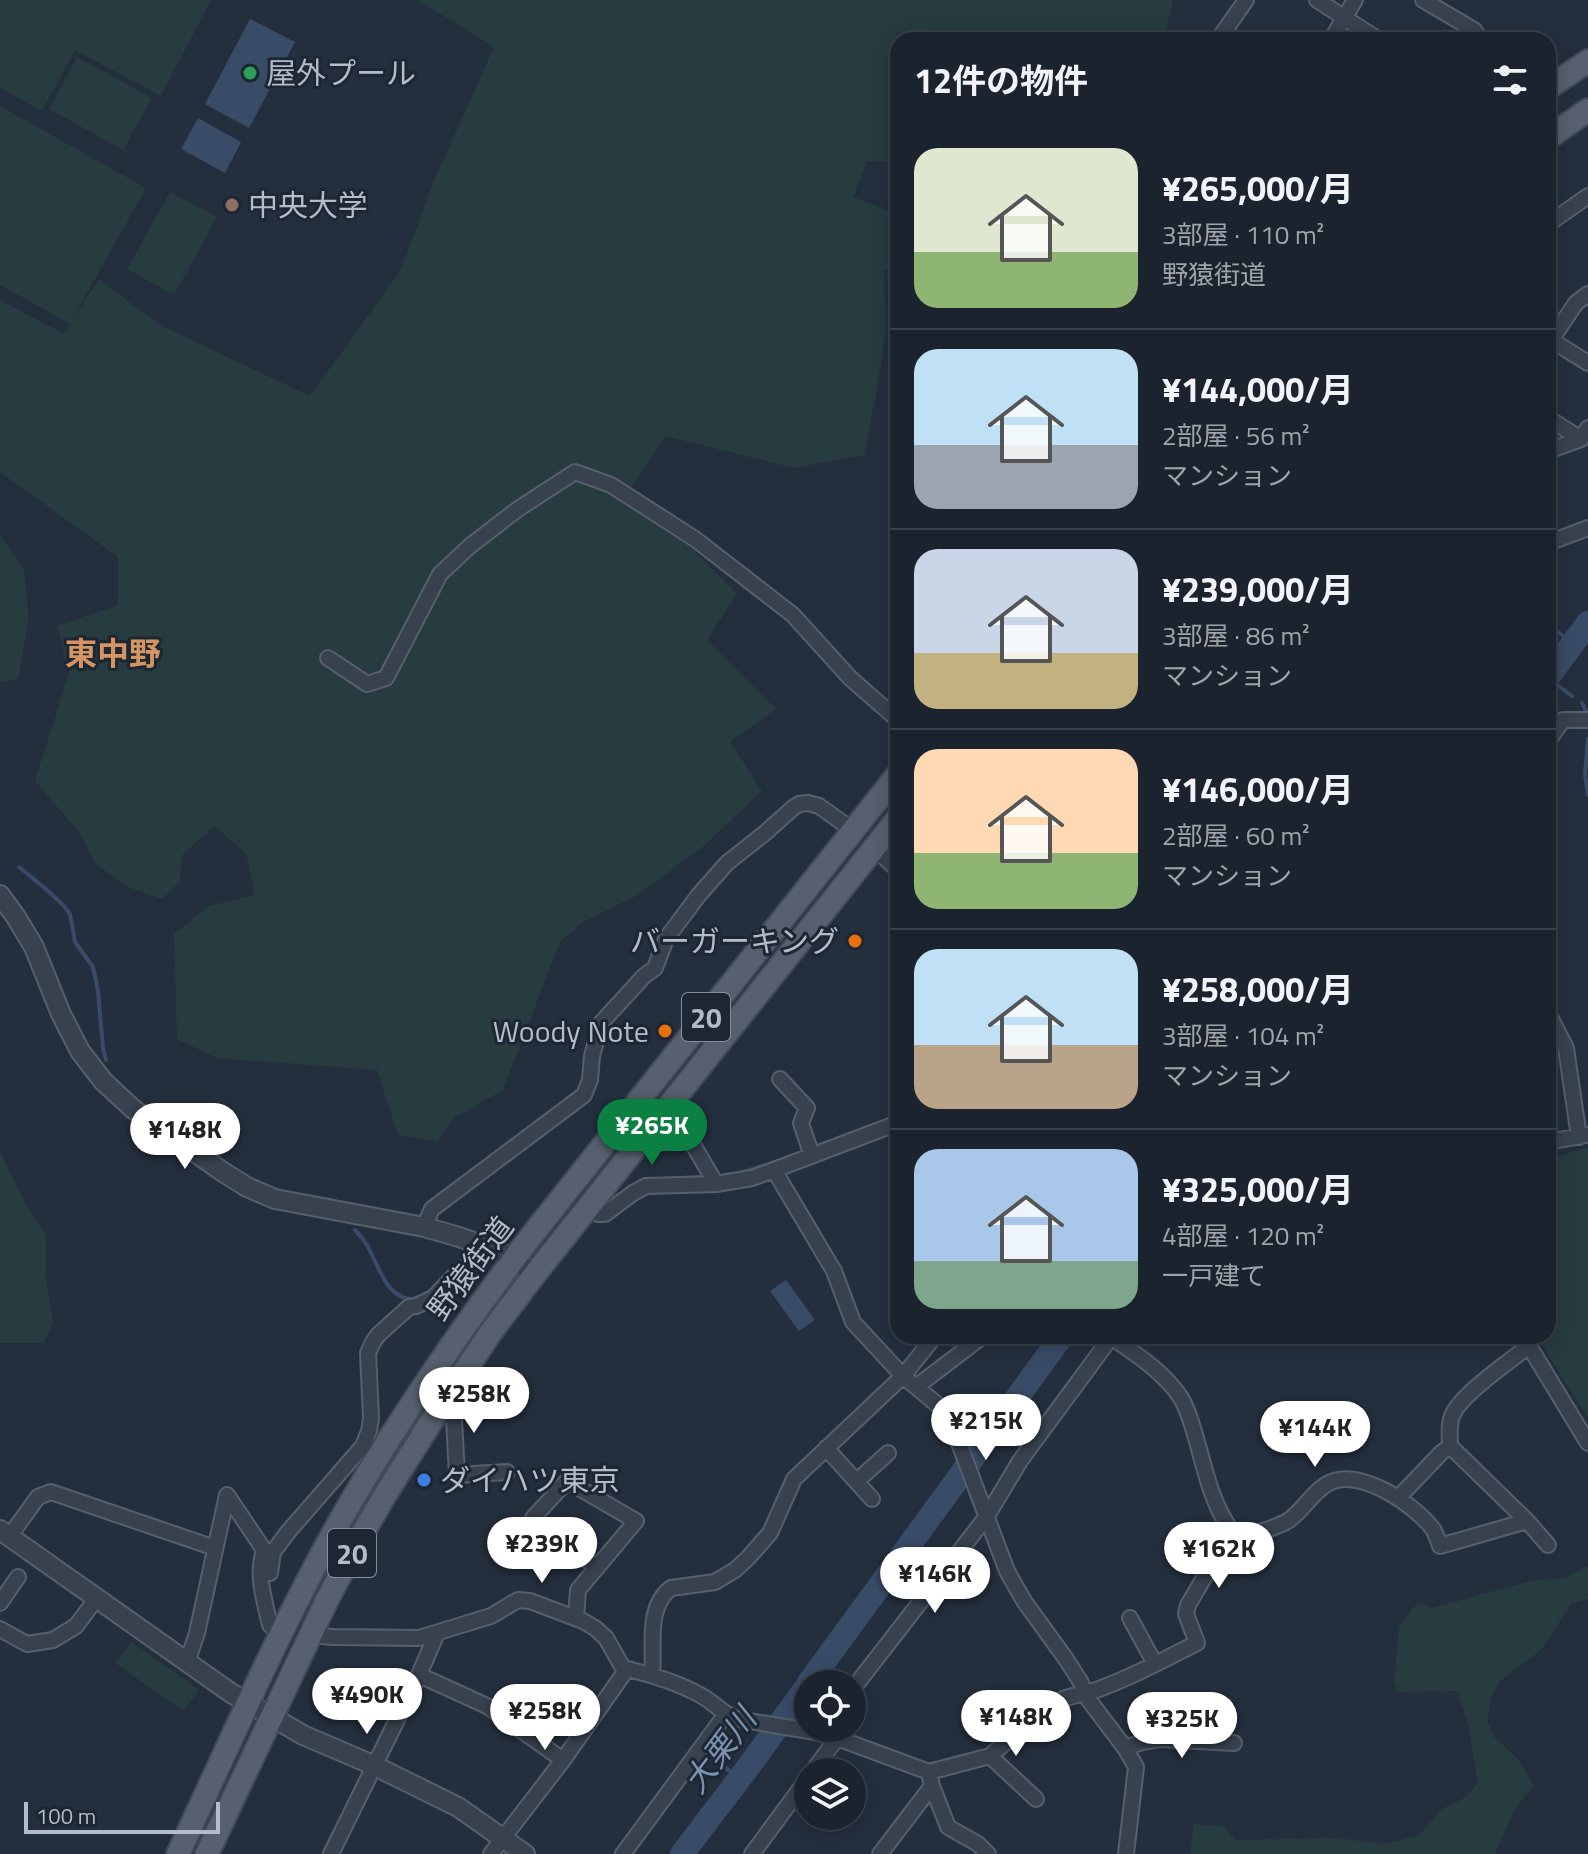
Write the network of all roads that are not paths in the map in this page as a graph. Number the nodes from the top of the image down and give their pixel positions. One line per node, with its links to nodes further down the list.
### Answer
1 (1246, 0): 6 (street)
2 (1317, 0): 5 (street)
3 (1355, 0): 5 (street)
4 (1423, 0): 9 (street)
5 (1344, 19): 7 (street); 8 (street)
6 (1224, 32)
7 (1336, 32)
8 (1366, 32)
9 (1475, 32)
10 (1588, 61): 11 (main road)
11 (1556, 83)
12 (1588, 110): 13 (main road)
13 (1556, 132)
14 (1588, 196): 15 (street)
15 (1556, 218)
16 (1588, 294): 17 (street)
17 (1556, 330)
18 (1556, 343): 19 (street)
19 (1588, 363)
20 (1556, 421): 21 (street)
21 (1584, 433): 22 (street)
22 (1556, 447)
23 (1588, 528): 24 (street)
24 (1556, 540)
25 (328, 658): 26 (street)
26 (890, 713)
27 (1588, 720): 28 (street)
28 (1556, 730)
29 (890, 784): 31 (main road, 野猿街道 / 20)
30 (890, 828): 32 (main road, 野猿街道 / 20)
31 (854, 831): 32 (main road); 34 (main road, 野猿街道 / 20); 49 (street)
32 (874, 848): 33 (street); 35 (main road, 野猿街道 / 20)
33 (890, 863)
34 (824, 869): 35 (main road); 51 (main road, 野猿街道 / 20)
35 (851, 877): 39 (main road, 野猿街道 / 20)
36 (0, 895): 44 (street)
37 (1556, 1029): 41 (street)
38 (780, 1079): 45 (street)
39 (670, 1105): 47 (street); 48 (main road, 野猿街道 / 20)
40 (890, 1126): 45 (street)
41 (1584, 1136): 43 (street)
42 (214, 1138): 44 (street)
43 (1556, 1140)
44 (199, 1156): 49 (street)
45 (812, 1156): 46 (street)
46 (774, 1170): 47 (street); 59 (street)
47 (716, 1184): 48 (street)
48 (588, 1208): 52 (main road, 野猿街道 / 20)
49 (424, 1227): 50 (street)
50 (492, 1248): 51 (street); 66 (street)
51 (514, 1259): 52 (street); 66 (main road, 野猿街道 / 20)
52 (535, 1274): 61 (main road, 野猿街道 / 20)
53 (929, 1344): 59 (street)
54 (972, 1344): 60 (street)
55 (1105, 1344): 71 (street)
56 (1122, 1344): 74 (street)
57 (1523, 1344): 63 (street)
58 (1528, 1344): 62 (street)
59 (903, 1376): 60 (street); 64 (street)
60 (916, 1387): 71 (street)
61 (441, 1407): 67 (street); 87 (main road, 野猿街道 / 20)
62 (1588, 1443)
63 (1450, 1446): 69 (street); 72 (street)
64 (826, 1448): 68 (street); 93 (street)
65 (888, 1453): 68 (street)
66 (357, 1470): 78 (street); 85 (main road, 野猿街道 / 20)
67 (507, 1472)
68 (857, 1481): 70 (street)
69 (1398, 1498): 72 (street); 74 (street)
70 (872, 1499)
71 (986, 1513): 91 (street); 94 (street)
72 (1527, 1521): 75 (street)
73 (5, 1533): 76 (street); 80 (street)
74 (1236, 1536): 89 (street)
75 (1548, 1545)
76 (215, 1548): 85 (street); 88 (street)
77 (597, 1568): 77 (street); 82 (street)
78 (270, 1573)
79 (18, 1577): 81 (street)
80 (96, 1599): 84 (street); 88 (street)
81 (0, 1603)
82 (576, 1618): 86 (street); 90 (street)
83 (1130, 1618): 89 (street)
84 (0, 1629)
85 (282, 1633): 95 (main road, 野猿街道 / 20)
86 (437, 1633): 87 (street); 92 (street)
87 (311, 1635): 97 (main road, 野猿街道 / 20)
88 (187, 1663): 95 (street)
89 (1155, 1664): 94 (street)
90 (627, 1669): 93 (street); 103 (street)
91 (866, 1672)
92 (419, 1675): 103 (street); 104 (street)
93 (652, 1675): 96 (street)
94 (1085, 1692): 101 (street); 102 (street)
95 (249, 1704): 97 (street); 109 (main road, 野猿街道 / 20)
96 (731, 1716): 98 (street); 114 (street)
97 (272, 1718): 104 (street); 110 (main road, 野猿街道 / 20)
98 (794, 1727)
99 (846, 1742): 105 (street)
100 (1234, 1743): 101 (street)
101 (1125, 1748): 118 (street)
102 (990, 1756): 105 (street); 107 (street)
103 (563, 1760): 108 (street)
104 (373, 1765): 108 (street); 111 (street)
105 (931, 1779): 116 (street); 117 (street)
106 (794, 1797): 115 (street)
107 (1036, 1799)
108 (503, 1838): 112 (street); 113 (street)
109 (178, 1854)
110 (207, 1854)
111 (331, 1854)
112 (491, 1854)
113 (525, 1854)
114 (623, 1854)
115 (752, 1854)
116 (880, 1854)
117 (988, 1854)
118 (1126, 1854)

